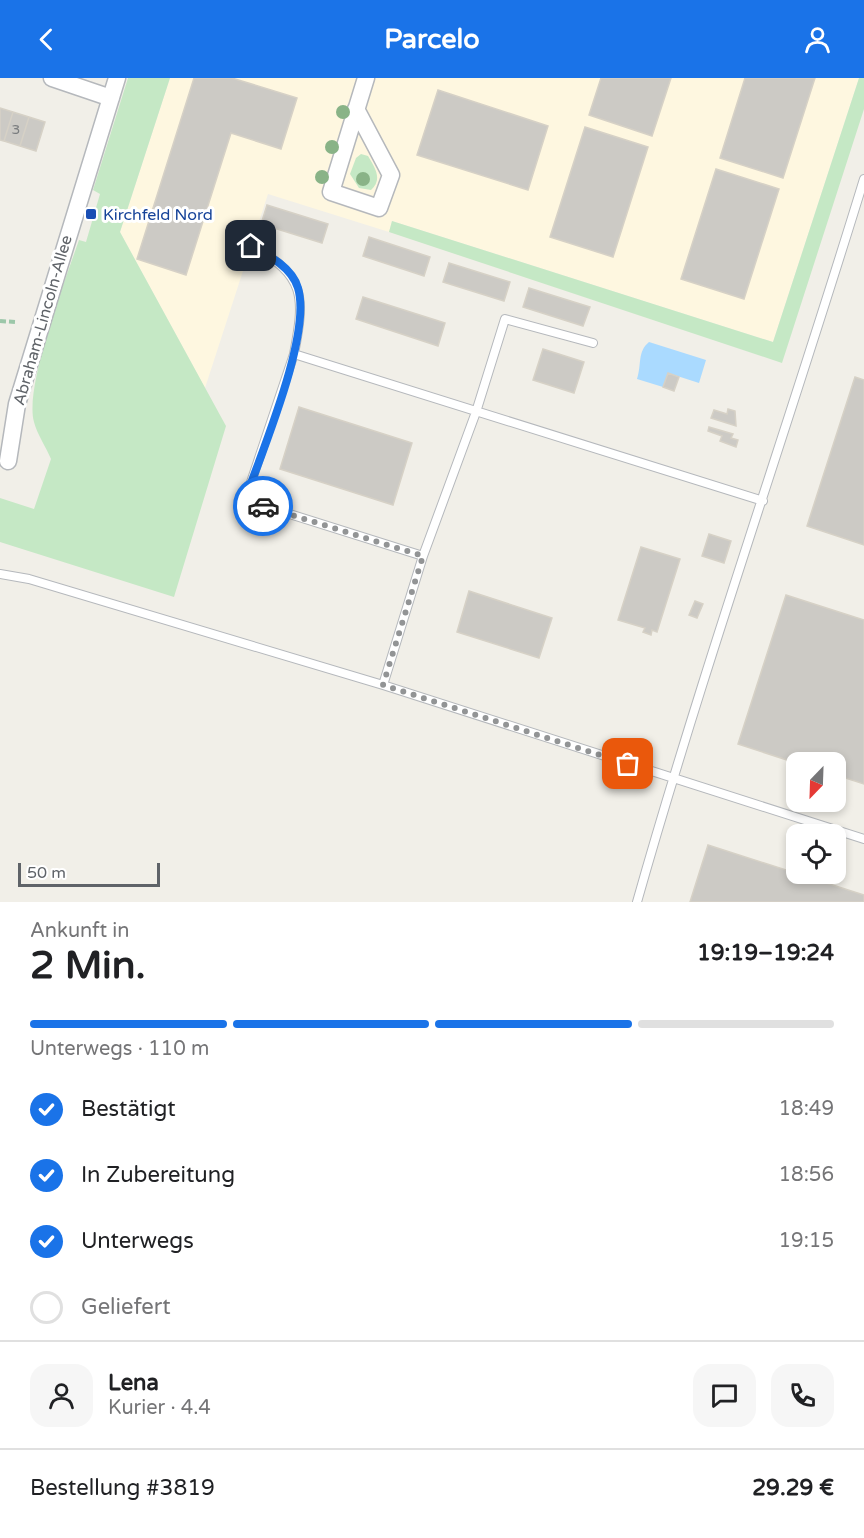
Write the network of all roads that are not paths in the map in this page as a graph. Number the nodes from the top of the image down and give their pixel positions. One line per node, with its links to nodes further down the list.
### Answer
1 (52, 78): 4 (street)
2 (117, 78): 4 (street, Abraham-Lincoln-Allee)
3 (366, 78): 5 (street)
4 (111, 98): 11 (street, Abraham-Lincoln-Allee)
5 (356, 109): 5 (street)
6 (864, 179): 13 (lane)
7 (251, 246): 9 (lane)
8 (593, 343): 10 (lane)
9 (294, 354): 10 (lane); 14 (lane)
10 (476, 412): 13 (lane); 14 (lane)
11 (6, 428): 12 (street, Abraham-Lincoln-Allee)
12 (8, 461)
13 (763, 501): 17 (lane)
14 (423, 556): 16 (lane)
15 (0, 574): 16 (lane)
16 (383, 685): 17 (lane)
17 (672, 778): 18 (lane); 19 (lane)
18 (864, 839)
19 (637, 902)

